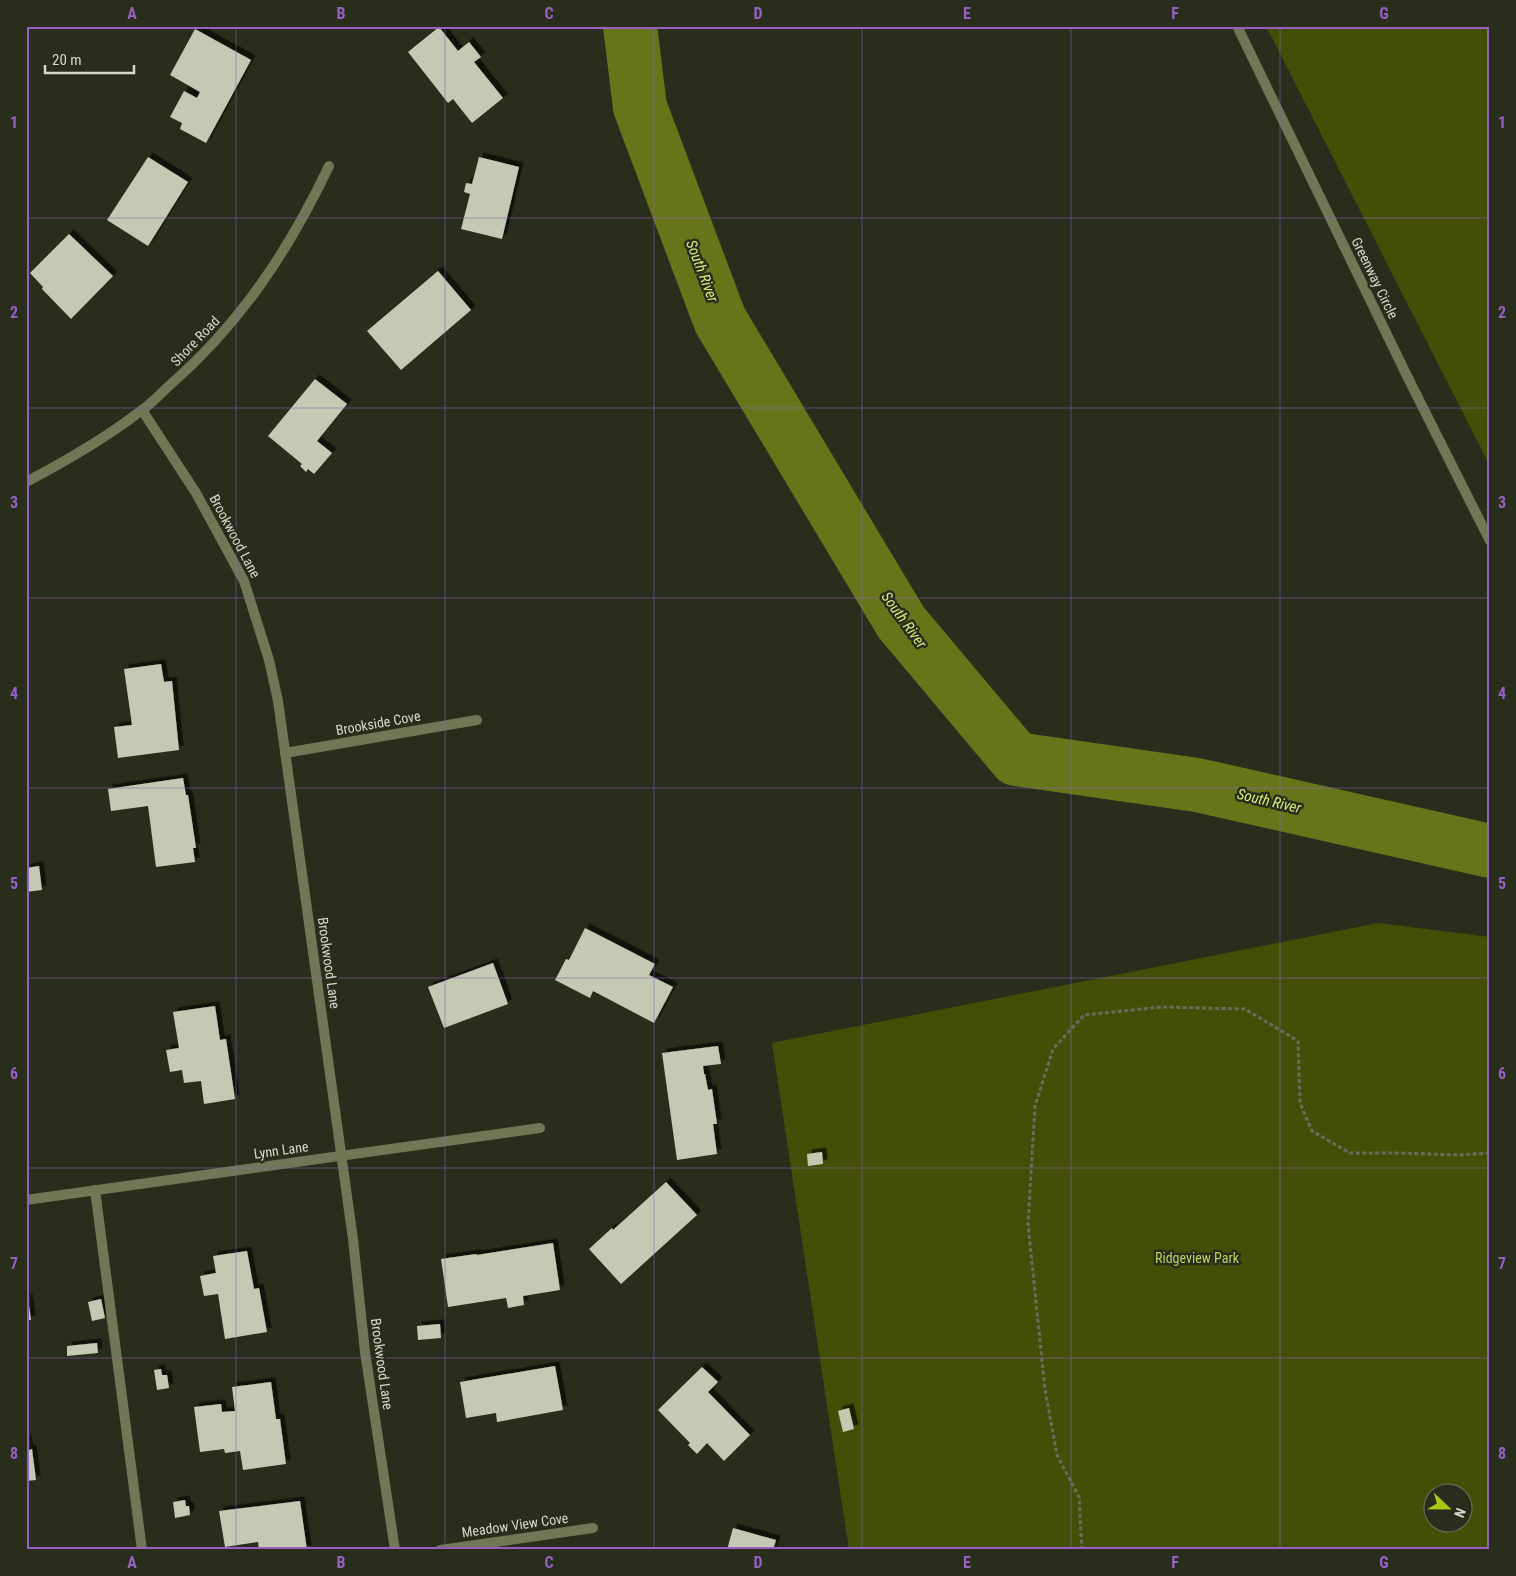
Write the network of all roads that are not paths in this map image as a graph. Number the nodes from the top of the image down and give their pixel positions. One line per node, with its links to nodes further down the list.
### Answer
1 (1237, 26): 5 (street, Greenway Circle)
2 (329, 166): 3 (street, Shore Road)
3 (142, 410): 4 (street, Shore Road); 7 (street, Brookwood Lane)
4 (26, 482)
5 (1490, 541)
6 (477, 720): 7 (street, Brookside Cove)
7 (285, 752): 9 (street, Brookwood Lane)
8 (540, 1128): 9 (street, Lynn Lane)
9 (342, 1155): 10 (street, Lynn Lane); 14 (street, Brookwood Lane)
10 (95, 1190): 11 (street, Lynn Lane); 13 (street)
11 (26, 1200)
12 (593, 1528): 15 (street, Meadow View Cove)
13 (142, 1550)
14 (395, 1550)
15 (440, 1550)

